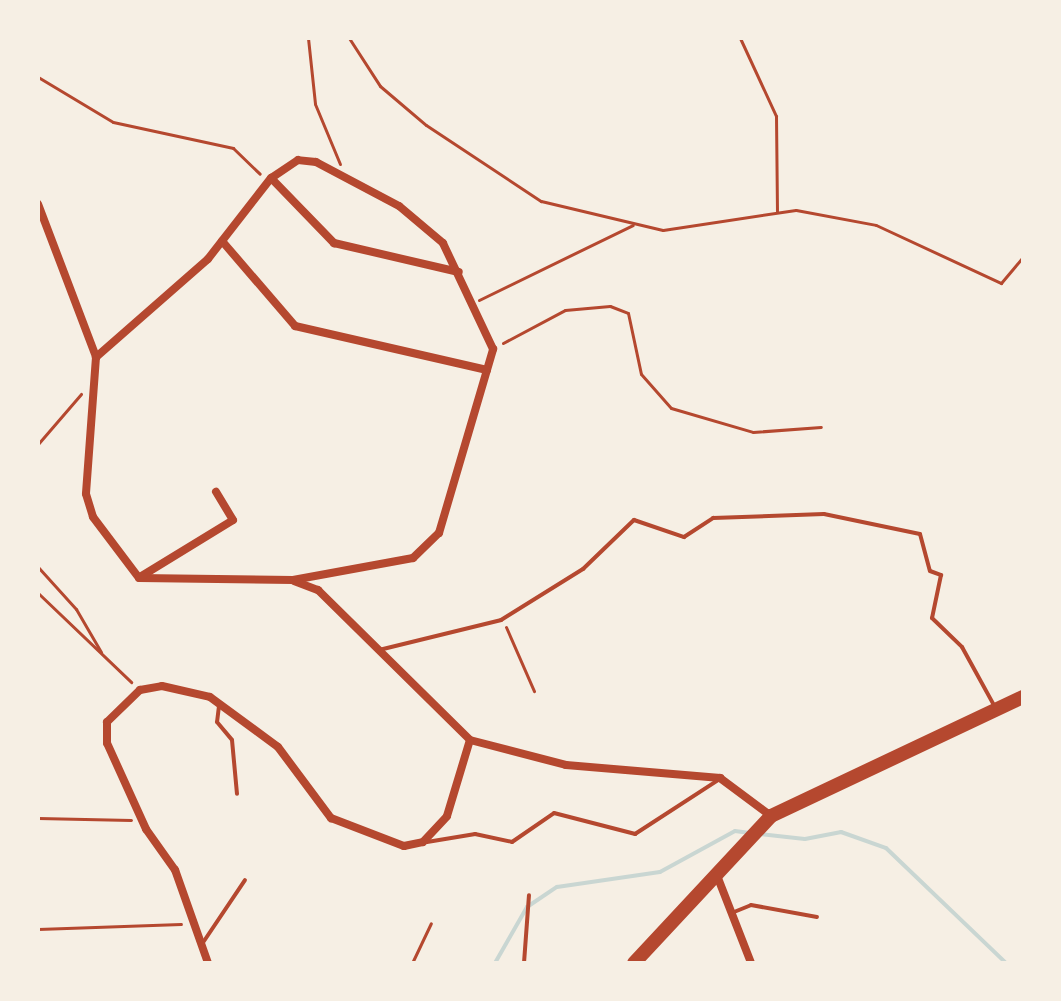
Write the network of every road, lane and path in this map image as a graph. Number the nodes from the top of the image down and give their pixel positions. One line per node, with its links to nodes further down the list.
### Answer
1 (308, 38): 6 (path)
2 (349, 38): 9 (path)
3 (740, 38): 8 (path)
4 (38, 77): 5 (path)
5 (271, 178): 6 (street); 10 (street); 12 (street)
6 (347, 178): 12 (street)
7 (38, 204): 15 (street)
8 (777, 211): 9 (path); 11 (path)
9 (633, 225): 13 (path)
10 (222, 241): 15 (street); 16 (street)
11 (1023, 257)
12 (459, 272): 13 (street)
13 (473, 304): 14 (street)
14 (493, 349): 16 (street); 18 (path)
15 (96, 357): 22 (street)
16 (487, 370): 23 (street)
17 (88, 385): 19 (path)
18 (821, 427)
19 (38, 444)
20 (216, 492): 22 (street)
21 (38, 567): 27 (path)
22 (139, 578): 23 (street)
23 (293, 580): 26 (street)
24 (38, 593): 27 (path)
25 (501, 620): 26 (lane); 29 (path); 32 (lane)
26 (377, 651): 33 (street)
27 (101, 654): 28 (path)
28 (140, 690): 31 (street); 38 (street)
29 (534, 691)
30 (1023, 697): 32 (main road)
31 (219, 703): 35 (lane); 39 (street)
32 (995, 707): 36 (main road)
33 (470, 740): 34 (street); 39 (street)
34 (720, 778): 36 (street); 39 (lane)
35 (237, 794)
36 (771, 816): 40 (main road)
37 (38, 818): 38 (path)
38 (143, 820): 46 (street)
39 (423, 842)
40 (716, 872): 43 (street); 52 (main road)
41 (245, 880): 48 (lane)
42 (529, 895): 51 (lane)
43 (734, 912): 44 (lane); 53 (street)
44 (817, 917)
45 (431, 923): 50 (path)
46 (191, 924): 47 (path); 48 (street)
47 (38, 929)
48 (201, 946): 49 (street)
49 (208, 963)
50 (412, 963)
51 (524, 963)
52 (634, 963)
53 (751, 963)

